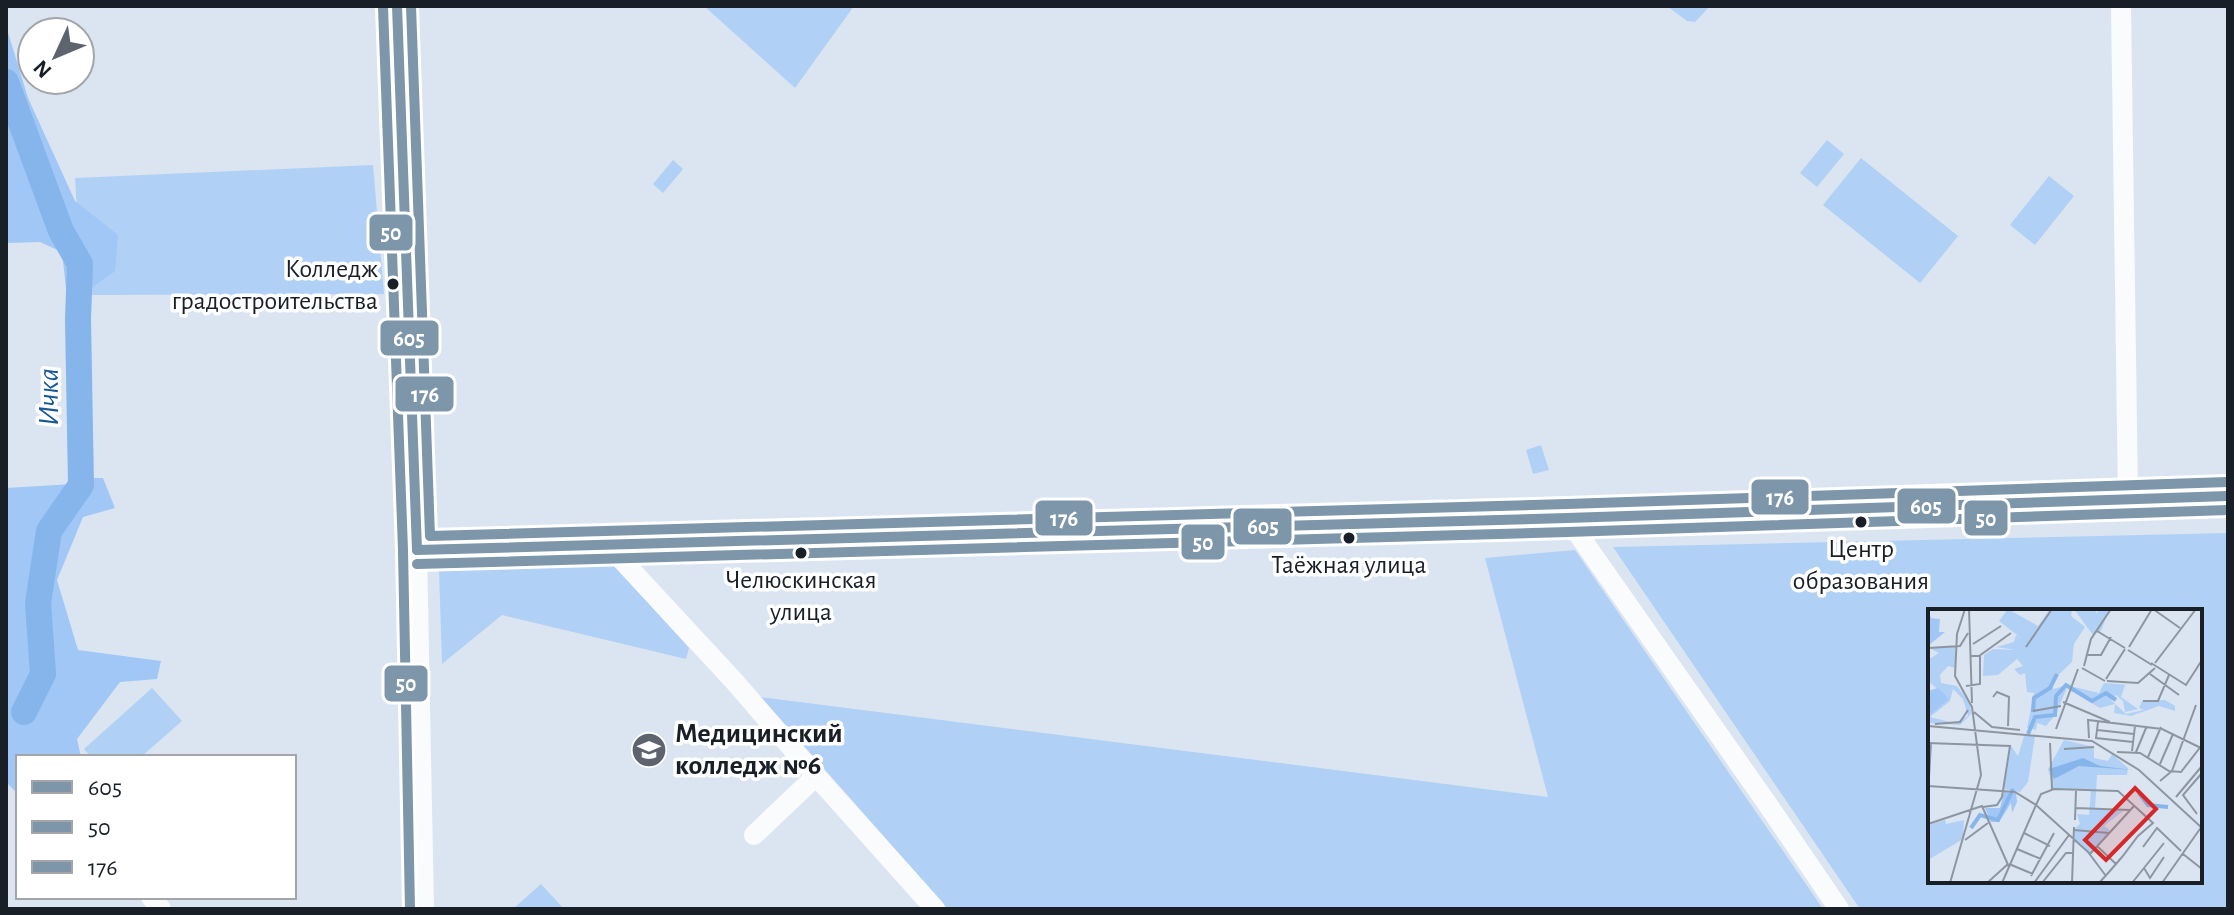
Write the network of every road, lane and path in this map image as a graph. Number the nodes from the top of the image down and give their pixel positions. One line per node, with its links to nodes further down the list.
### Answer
1 (397, 6): 7 (street)
2 (2121, 6): 4 (street)
3 (2228, 496): 4 (street)
4 (2128, 498): 5 (street)
5 (1567, 518): 6 (street); 12 (street)
6 (607, 544): 7 (street); 8 (street)
7 (417, 550): 10 (street)
8 (816, 776): 9 (street); 11 (street)
9 (754, 835)
10 (424, 909)
11 (935, 909)
12 (1839, 909)

